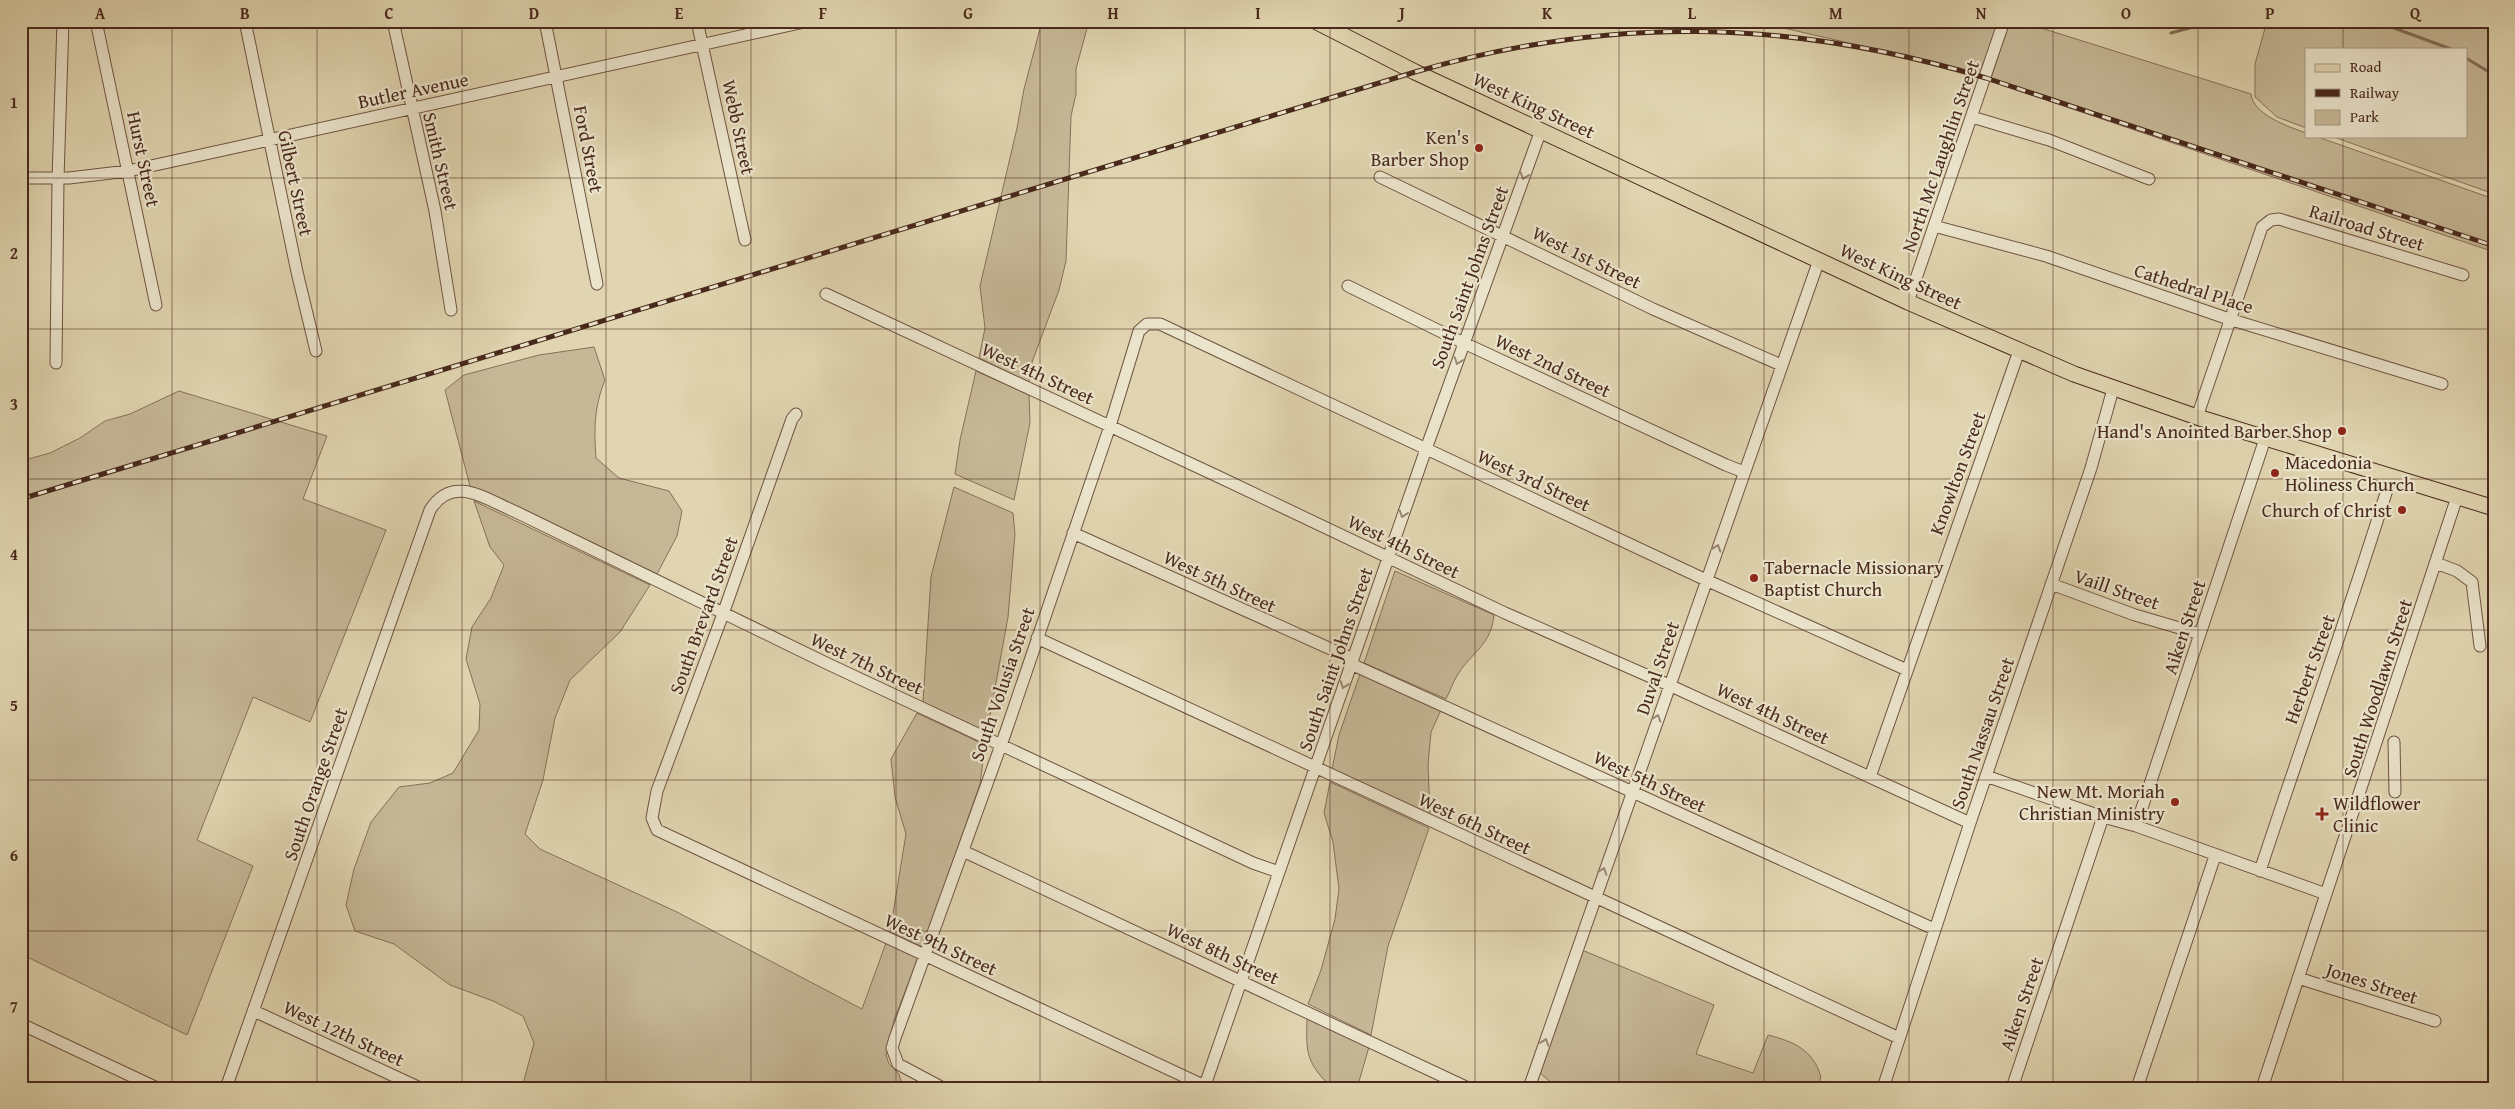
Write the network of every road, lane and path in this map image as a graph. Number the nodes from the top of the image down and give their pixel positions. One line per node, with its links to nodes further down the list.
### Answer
1 (63, 21): 20 (street)
2 (96, 21): 17 (street, Hurst Street)
3 (245, 21): 16 (street, Gilbert Street)
4 (393, 21): 13 (street, Smith Street)
5 (546, 21): 12 (street, Ford Street)
6 (697, 21): 11 (street, Webb Street)
7 (810, 21): 11 (street, Butler Avenue)
8 (1315, 21): 10 (main road, West King Street)
9 (2004, 21): 14 (street, North Mc Laughlin Street)
10 (1340, 27): 15 (main road, West King Street)
11 (703, 45): 12 (street, Butler Avenue); 24 (street, Webb Street)
12 (557, 77): 13 (street, Butler Avenue); 27 (street, Ford Street)
13 (412, 108): 16 (street, Butler Avenue); 32 (street, Smith Street)
14 (1972, 117): 21 (street); 22 (street, North Mc Laughlin Street)
15 (1541, 130): 23 (street, South Saint Johns Street, one-way to 23); 25 (main road, West King Street)
16 (270, 139): 17 (street, Butler Avenue); 36 (street, Gilbert Street)
17 (128, 171): 20 (street, Butler Avenue); 31 (street, Hurst Street)
18 (1380, 177): 23 (street, West 1st Street)
19 (21, 178): 20 (street, Butler Avenue)
20 (58, 179): 38 (street)
21 (2149, 179)
22 (1934, 226): 30 (street, North Mc Laughlin Street); 33 (street, Cathedral Place)
23 (1504, 236): 35 (street, South Saint Johns Street); 39 (street, West 1st Street)
24 (745, 240)
25 (1820, 260): 30 (main road, West King Street); 39 (street, Duval Street)
26 (2463, 275): 33 (street, Railroad Street)
27 (597, 284)
28 (1348, 286): 35 (street, West 2nd Street)
29 (826, 294): 44 (street, West 4th Street)
30 (1908, 302): 37 (main road, West King Street)
31 (156, 305)
32 (451, 310)
33 (2229, 319): 40 (street, Cathedral Place); 43 (street)
34 (1147, 324): 44 (street, South Volusia Street); 46 (street, West 3rd Street)
35 (1464, 344): 46 (street, South Saint Johns Street, one-way to 46); 47 (street, West 2nd Street)
36 (316, 351)
37 (2019, 351): 41 (main road, West King Street); 62 (street, Knowlton Street)
38 (56, 363)
39 (1782, 365): 47 (street, Duval Street)
40 (2442, 384)
41 (2113, 389): 43 (main road, West King Street); 56 (street, South Nassau Street)
42 (796, 414): 57 (street, South Brevard Street)
43 (2197, 417): 45 (main road, West King Street)
44 (1110, 426): 52 (street, South Volusia Street); 53 (street, West 4th Street)
45 (2265, 439): 48 (main road, West King Street); 58 (street, Aiken Street)
46 (1426, 449): 53 (street, South Saint Johns Street, one-way to 53); 55 (street, West 3rd Street)
47 (1744, 472): 55 (street, Duval Street, one-way to 47)
48 (2390, 477): 50 (main road, West King Street); 77 (street, Herbert Street)
49 (442, 495): 57 (street, West 7th Street); 85 (street, South Orange Street)
50 (2458, 497): 51 (main road, West King Street); 54 (street, South Woodlawn Street)
51 (2494, 508)
52 (1073, 533): 59 (street, South Volusia Street); 61 (street, West 5th Street)
53 (1388, 558): 61 (street, South Saint Johns Street); 63 (street, West 4th Street)
54 (2436, 563): 60 (street); 79 (street, South Woodlawn Street)
55 (1706, 580): 62 (street, West 3rd Street); 63 (street, Duval Street)
56 (2051, 584): 58 (street, Vaill Street); 67 (street, South Nassau Street)
57 (724, 614): 65 (street, West 7th Street); 74 (street, South Brevard Street)
58 (2200, 634): 73 (street, Aiken Street)
59 (1037, 638): 65 (street, South Volusia Street); 66 (street, West 6th Street)
60 (2480, 646)
61 (1352, 662): 66 (street, South Saint Johns Street, one-way to 66); 69 (street, West 5th Street)
62 (1906, 670): 68 (street, Knowlton Street)
63 (1669, 685): 68 (street, West 4th Street); 69 (street, Duval Street, one-way to 63)
64 (2394, 742): 70 (street)
65 (1000, 745): 75 (street, South Volusia Street); 78 (street, West 7th Street)
66 (1316, 768): 78 (street, South Saint Johns Street); 80 (street, West 6th Street)
67 (1986, 776): 71 (street); 72 (street, South Nassau Street)
68 (1870, 777): 72 (street, West 4th Street)
69 (1632, 791): 80 (street, Duval Street, one-way to 69); 81 (street, West 5th Street)
70 (2396, 792)
71 (2102, 817): 73 (street); 97 (street, Aiken Street)
72 (1970, 823): 81 (street, South Nassau Street)
73 (2136, 826): 76 (street)
74 (658, 830): 82 (street, West 9th Street)
75 (963, 851): 82 (street, South Volusia Street); 84 (street, West 8th Street)
76 (2215, 856): 77 (street); 98 (street)
77 (2260, 871): 79 (street)
78 (1279, 872): 84 (street, South Saint Johns Street)
79 (2326, 894): 83 (street, South Woodlawn Street)
80 (1594, 897): 88 (street, West 6th Street); 95 (street, Duval Street, one-way to 80)
81 (1934, 929): 88 (street, South Nassau Street)
82 (926, 954): 89 (street, West 9th Street); 93 (street, South Volusia Street)
83 (2298, 978): 86 (street, Jones Street); 99 (street, South Woodlawn Street)
84 (1242, 981): 89 (street, South Saint Johns Street); 94 (street, West 8th Street)
85 (254, 1011): 91 (street, South Orange Street); 92 (street, West 12th Street)
86 (2435, 1021)
87 (21, 1024): 90 (street)
88 (1899, 1038): 96 (street, South Nassau Street)
89 (1206, 1087)
90 (157, 1088)
91 (226, 1088)
92 (420, 1088)
93 (943, 1088)
94 (1468, 1088)
95 (1529, 1088)
96 (1884, 1088)
97 (2012, 1088)
98 (2138, 1088)
99 (2262, 1088)

